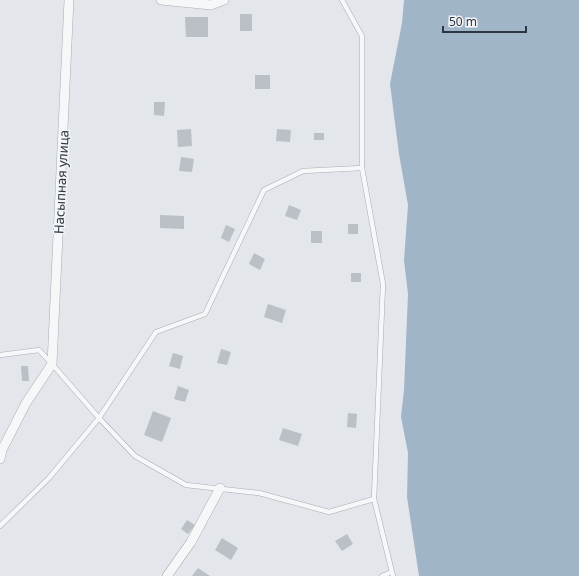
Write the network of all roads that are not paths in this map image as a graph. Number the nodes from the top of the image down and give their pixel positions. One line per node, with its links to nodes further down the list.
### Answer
1 (69, 0): 7 (street, Насыпная улица)
2 (161, 0): 3 (street)
3 (224, 0)
4 (342, 0): 5 (lane)
5 (362, 168): 8 (lane); 11 (lane)
6 (0, 356): 7 (lane)
7 (52, 364): 8 (lane); 9 (street)
8 (99, 418): 10 (lane); 12 (lane)
9 (0, 459)
10 (220, 488): 11 (lane); 14 (street)
11 (374, 499): 13 (lane)
12 (0, 526)
13 (392, 574): 15 (lane)
14 (167, 576)
15 (382, 576)

